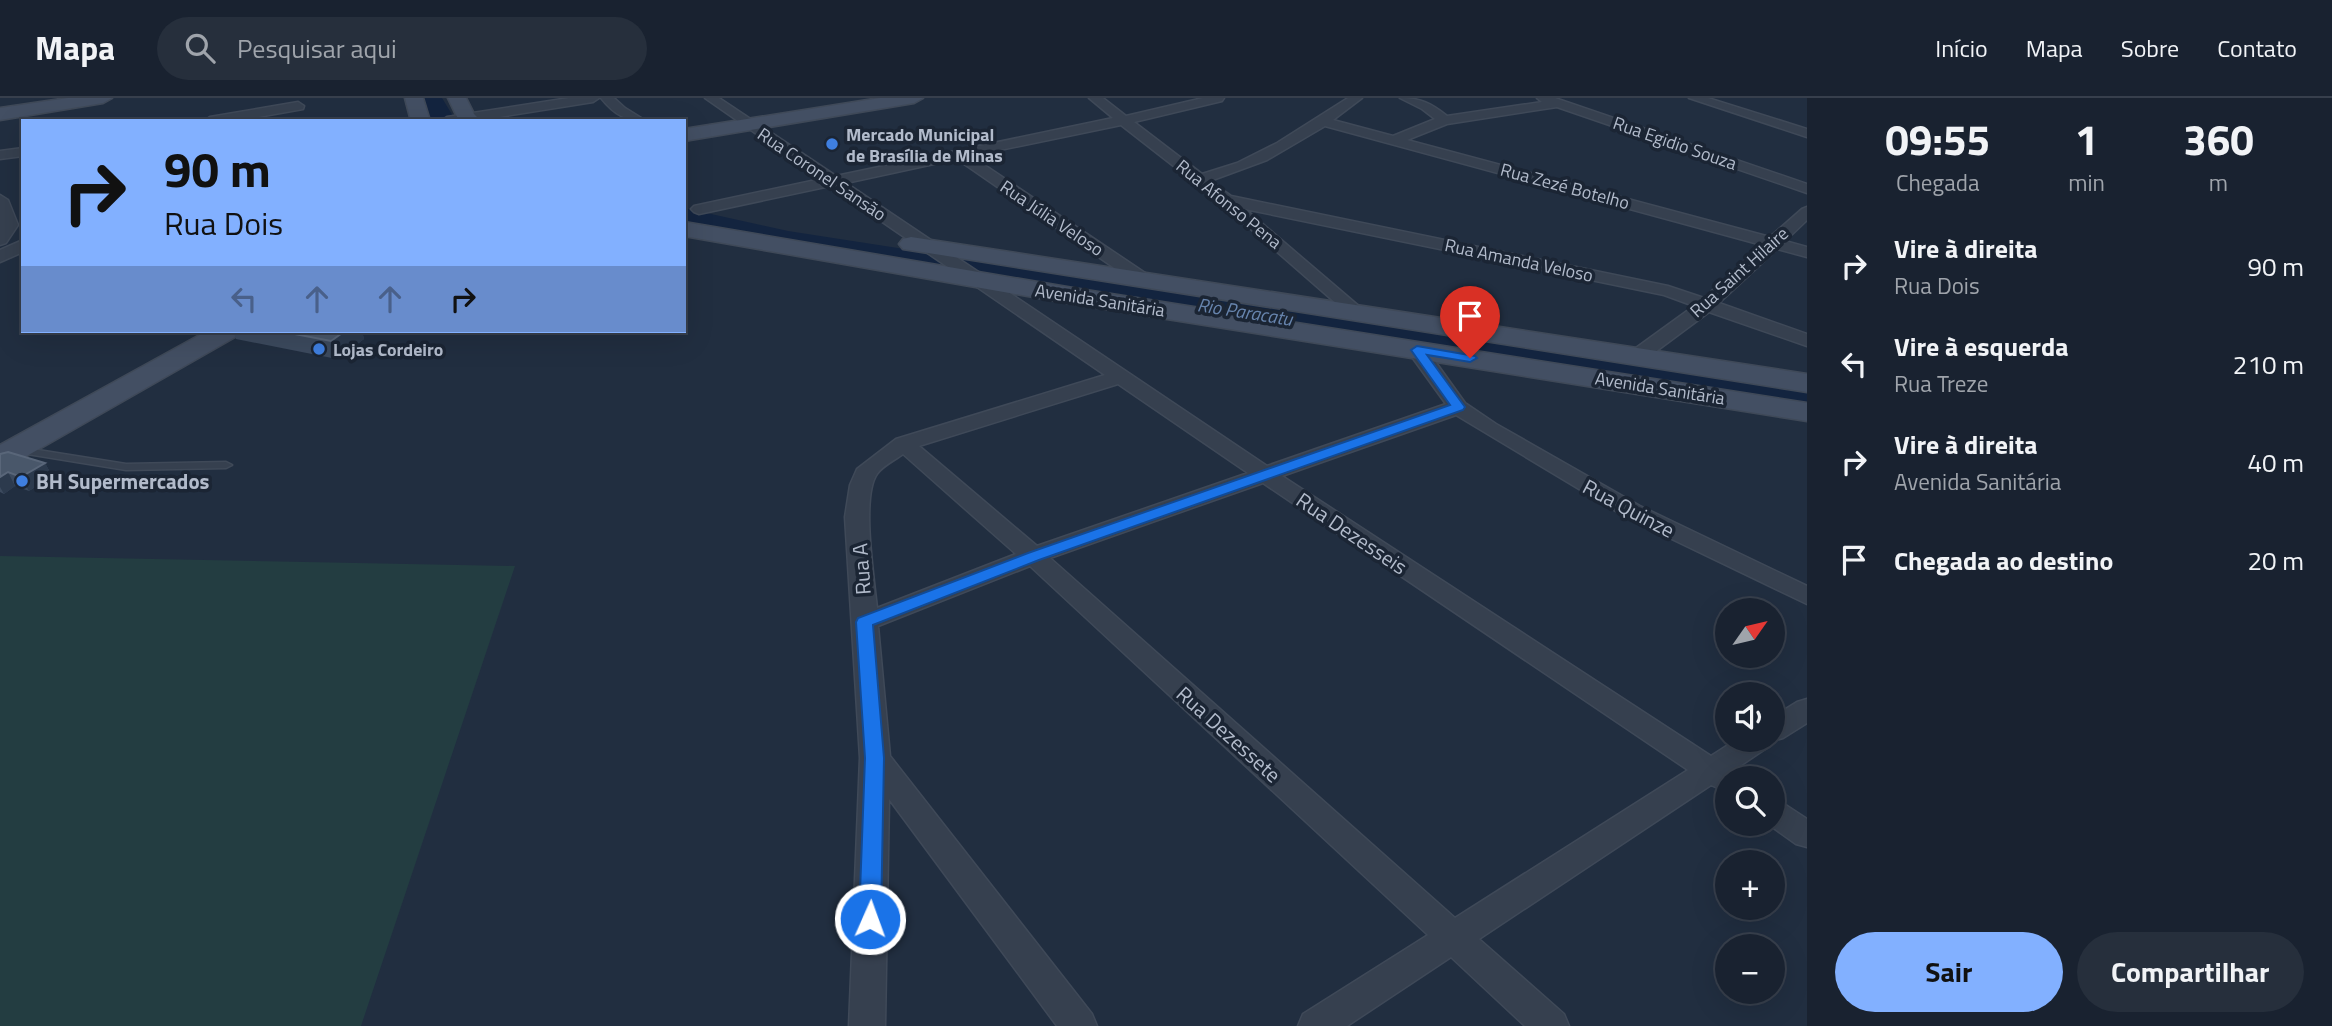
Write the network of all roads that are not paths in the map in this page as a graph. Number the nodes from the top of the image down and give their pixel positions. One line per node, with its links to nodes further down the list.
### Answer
1 (79, 98): 19 (street)
2 (103, 98): 19 (street)
3 (414, 98): 22 (street)
4 (457, 98): 23 (street)
5 (593, 98): 23 (street)
6 (607, 98): 24 (street)
7 (711, 98): 29 (street, Rua Coronel Sansão)
8 (914, 98): 16 (street)
9 (1095, 98): 25 (street, Rua Afonso Pena)
10 (1218, 98): 25 (street)
11 (1356, 98): 27 (street)
12 (1406, 98): 26 (street)
13 (1543, 98): 17 (street, Rua Egidio Souza)
14 (1591, 98): 17 (street)
15 (1695, 98): 28 (street)
16 (865, 101): 29 (street)
17 (1559, 103): 26 (street); 38 (street, Rua Egidio Souza)
18 (298, 106): 21 (street)
19 (0, 112)
20 (1807, 118): 28 (street)
21 (222, 119)
22 (420, 119)
23 (461, 119)
24 (636, 119)
25 (1124, 120): 35 (street); 36 (street, Rua Afonso Pena)
26 (1444, 120): 32 (street)
27 (1322, 121): 32 (street, Rua Zezé Botelho); 36 (street)
28 (1773, 122): 30 (street)
29 (747, 124): 31 (street); 37 (street, Rua Coronel Sansão)
30 (1807, 133)
31 (686, 135)
32 (1395, 141): 45 (street, Rua Zezé Botelho)
33 (21, 152): 34 (street)
34 (0, 155)
35 (960, 155): 37 (street); 51 (street, Rua Júlia Veloso)
36 (1200, 179): 39 (street, Rua Afonso Pena)
37 (835, 181): 42 (street); 47 (street, Rua Coronel Sansão)
38 (1807, 189)
39 (1226, 200): 52 (street, Rua Amanda Veloso); 53 (street, Rua Afonso Pena)
40 (3, 201): 43 (street)
41 (1807, 212): 45 (street, Rua Saint Hilaire)
42 (689, 214): 47 (street, Avenida Sanitária); 50 (street, Avenida Sanitária)
43 (16, 226): 44 (street)
44 (0, 240)
45 (1772, 242): 48 (street, Rua Zezé Botelho); 52 (street, Rua Saint Hilaire)
46 (21, 246): 49 (street)
47 (934, 248): 50 (street, Rua Coronel Sansão); 51 (street, Avenida Sanitária)
48 (1807, 252)
49 (0, 257)
50 (981, 280): 56 (street, Avenida Sanitária); 58 (street, Rua Dezesseis)
51 (1145, 281): 53 (street, Avenida Sanitária)
52 (1708, 304): 55 (street, Rua Amanda Veloso); 57 (street, Rua Saint Hilaire)
53 (1359, 314): 57 (street, Avenida Sanitária)
54 (222, 333): 63 (street)
55 (1807, 340)
56 (1417, 350): 60 (street); 61 (street, Avenida Sanitária)
57 (1636, 357): 59 (street, Avenida Sanitária)
58 (1122, 376): 62 (street, Rua A); 65 (street, Rua Dezesseis)
59 (1807, 383)
60 (1458, 407): 65 (street); 67 (street, Rua Quinze)
61 (1807, 412)
62 (904, 444): 66 (street, Rua Dezessete); 68 (street, Rua A)
63 (8, 454): 64 (lane)
64 (226, 466)
65 (1264, 474): 66 (street); 74 (street, Rua Dezesseis)
66 (1033, 556): 68 (street); 78 (street, Rua Dezessete)
67 (1807, 596)
68 (864, 622): 72 (street, Rua A)
69 (1807, 709): 70 (street)
70 (1785, 723)
71 (1745, 752): 73 (street)
72 (874, 758): 79 (street, Rua A); 80 (street)
73 (1730, 766)
74 (1715, 773)
75 (1715, 778): 78 (street)
76 (1785, 820): 77 (street)
77 (1807, 835)
78 (1453, 938): 81 (street); 82 (street, Rua Dezessete)
79 (867, 1026)
80 (1079, 1026)
81 (1316, 1026)
82 (1551, 1026)

